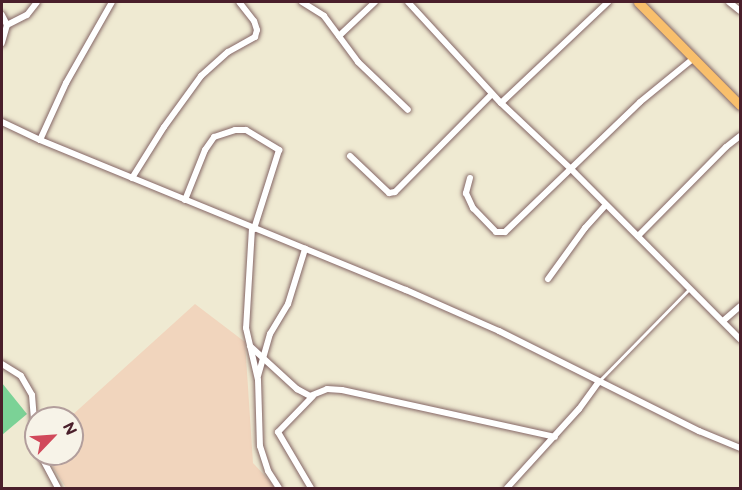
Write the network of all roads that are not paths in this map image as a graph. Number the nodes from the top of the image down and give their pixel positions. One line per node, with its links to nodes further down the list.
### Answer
1 (37, 2): 12 (street)
2 (111, 2): 22 (street)
3 (239, 2): 25 (street)
4 (302, 2): 13 (street)
5 (375, 2): 13 (street)
6 (408, 2): 16 (street)
7 (608, 2): 17 (street)
8 (638, 2): 15 (main road)
9 (729, 2): 10 (street)
10 (741, 11)
11 (2, 15): 12 (street)
12 (7, 25): 14 (street)
13 (339, 36): 19 (street)
14 (2, 43)
15 (694, 58): 18 (main road); 24 (street)
16 (492, 94): 17 (street); 23 (street)
17 (501, 103): 24 (street)
18 (741, 105)
19 (408, 110)
20 (2, 122): 22 (street)
21 (741, 136): 30 (street)
22 (40, 141): 25 (street)
23 (350, 156)
24 (571, 169): 26 (street); 28 (street)
25 (132, 178): 27 (street)
26 (470, 178)
27 (185, 200): 29 (street); 29 (street)
28 (606, 205): 30 (street); 32 (street)
29 (253, 228): 31 (street); 37 (street)
30 (638, 236): 33 (street)
31 (305, 249): 38 (street); 41 (street)
32 (548, 279)
33 (690, 288): 35 (street); 41 (lane)
34 (741, 306): 35 (street)
35 (723, 321): 36 (street)
36 (741, 339)
37 (250, 346): 38 (street); 40 (street)
38 (263, 356): 40 (street); 42 (street)
39 (2, 364): 43 (street)
40 (258, 380): 48 (street)
41 (599, 381): 44 (street); 45 (street)
42 (313, 396): 44 (street); 49 (street)
43 (33, 406)
44 (555, 437): 50 (street)
45 (741, 448)
46 (46, 466): 47 (street)
47 (58, 489)
48 (279, 489)
49 (311, 489)
50 (507, 489)

